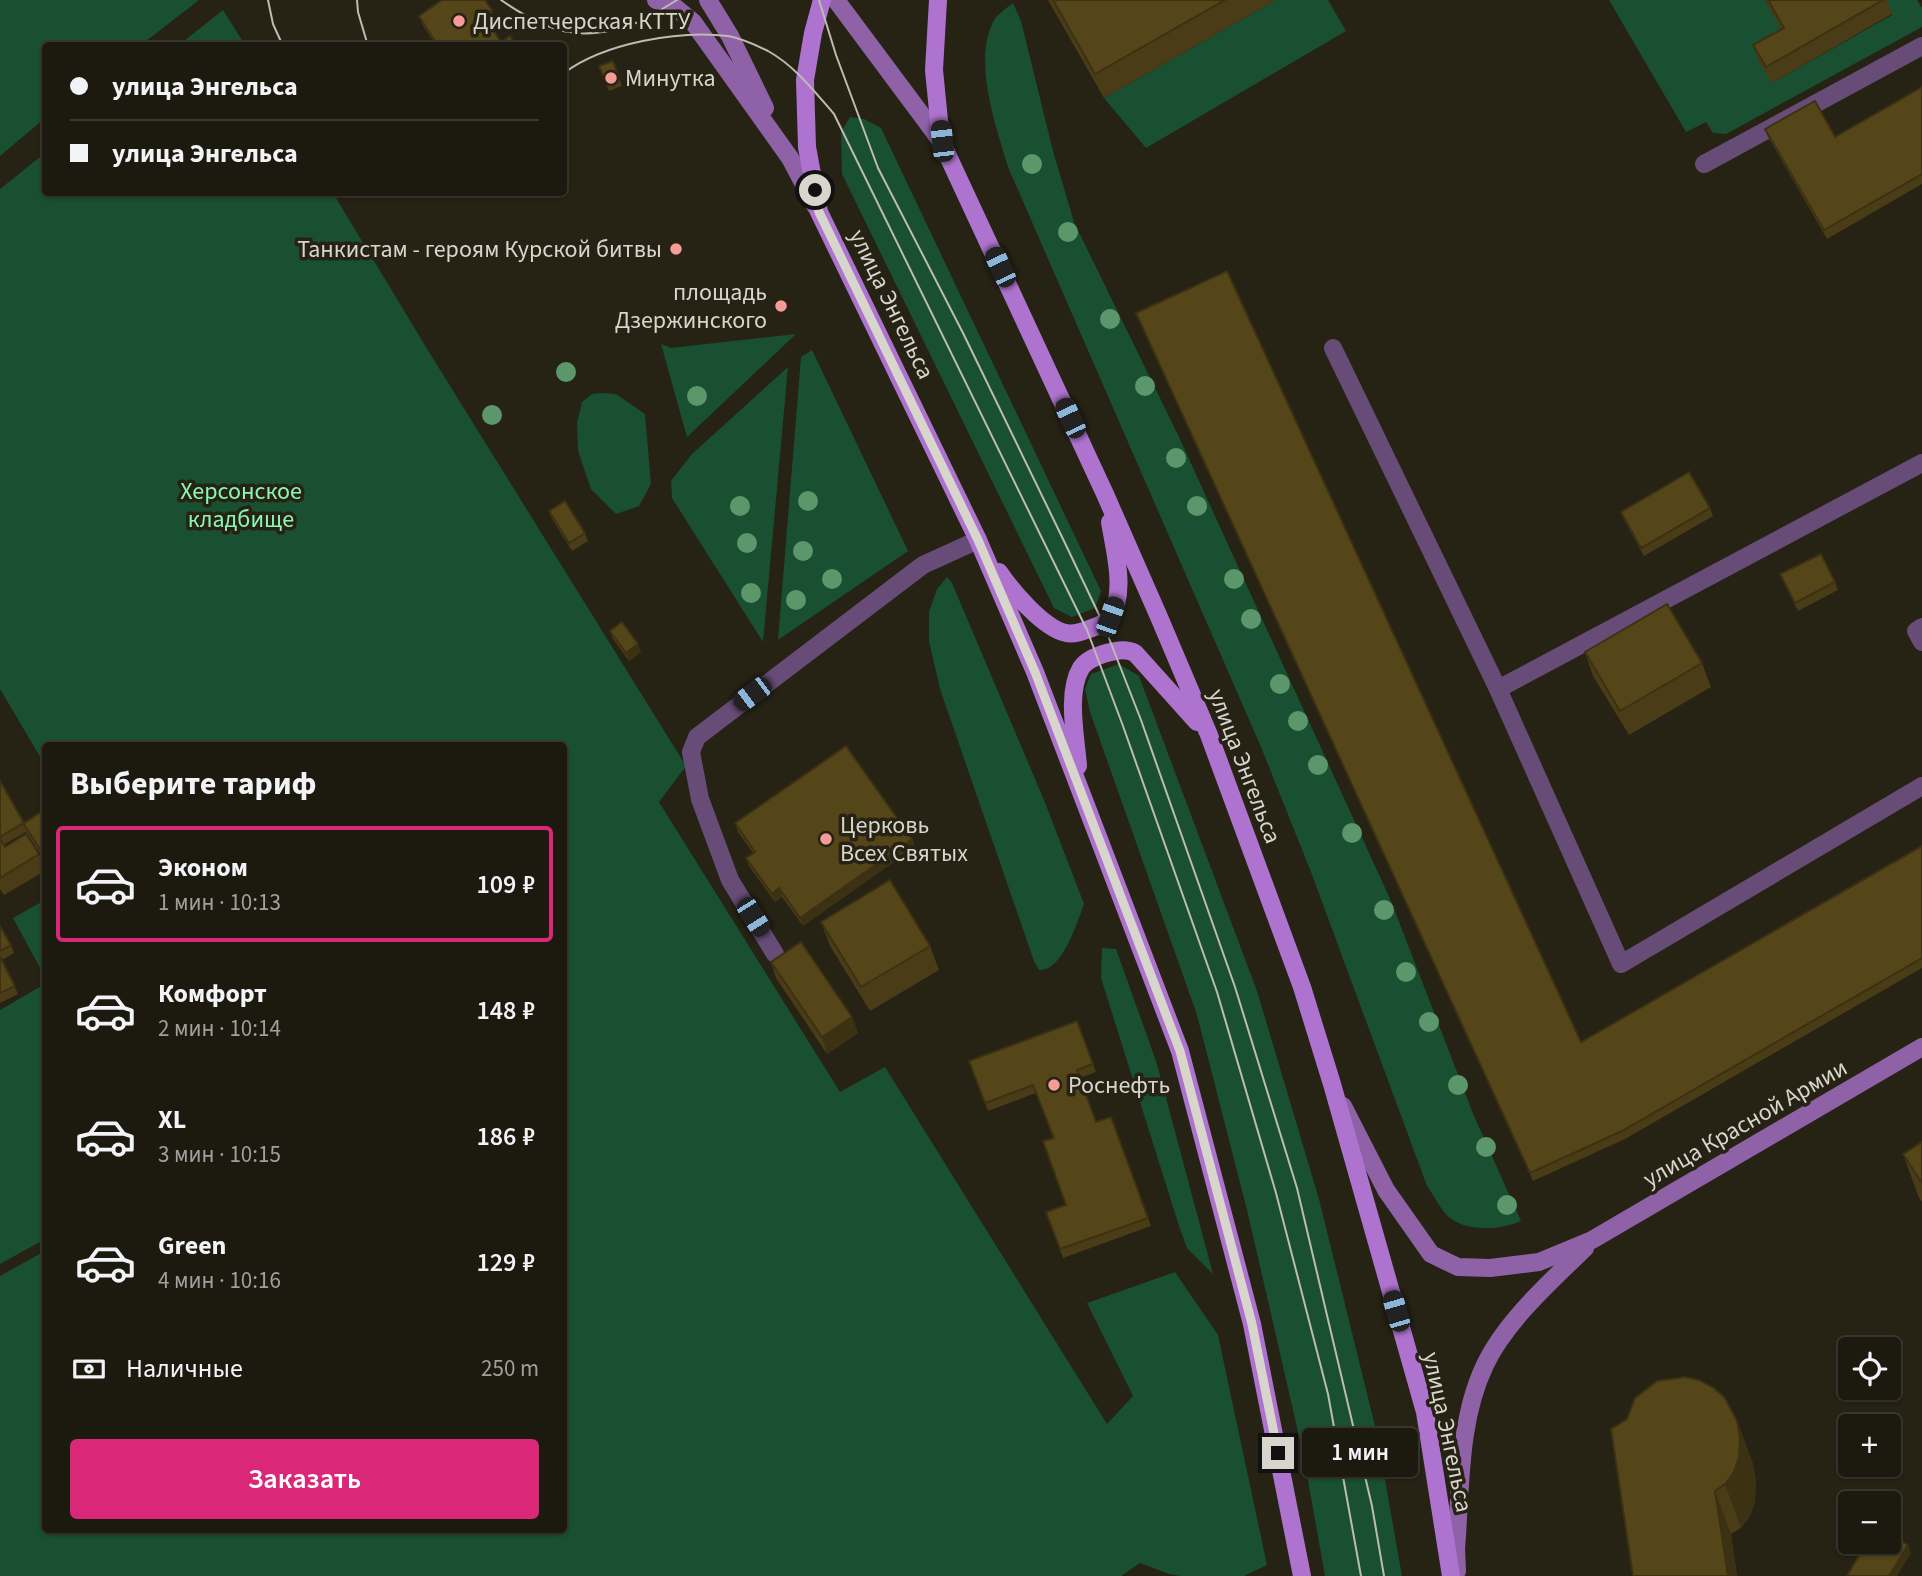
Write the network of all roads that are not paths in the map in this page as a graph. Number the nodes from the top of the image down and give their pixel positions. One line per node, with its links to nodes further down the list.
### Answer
1 (656, 0): 8 (main road)
2 (708, 0): 8 (main road)
3 (822, 0): 10 (main road, улица Энгельса)
4 (836, 0): 7 (main road)
5 (938, 0): 7 (main road, улица Энгельса)
6 (1922, 46): 9 (lane)
7 (942, 141): 13 (main road, улица Энгельса)
8 (790, 158): 10 (main road)
9 (1704, 164)
10 (819, 212): 14 (main road, улица Энгельса)
11 (1332, 348): 17 (lane)
12 (1922, 463): 17 (lane)
13 (1105, 494): 14 (main road); 18 (main road, улица Энгельса)
14 (978, 540): 20 (main road, улица Энгельса); 21 (lane)
15 (1922, 627): 16 (lane)
16 (1922, 642)
17 (1498, 690): 19 (lane)
18 (1209, 735): 20 (main road); 23 (main road, улица Энгельса)
19 (1922, 786)
20 (1080, 788): 25 (main road, улица Энгельса)
21 (775, 954)
22 (1922, 1047): 24 (main road, улица Красной Армии)
23 (1332, 1084): 24 (main road); 26 (main road, улица Энгельса)
24 (1592, 1240): 27 (main road)
25 (1302, 1576)
26 (1451, 1576)
27 (1457, 1576)

